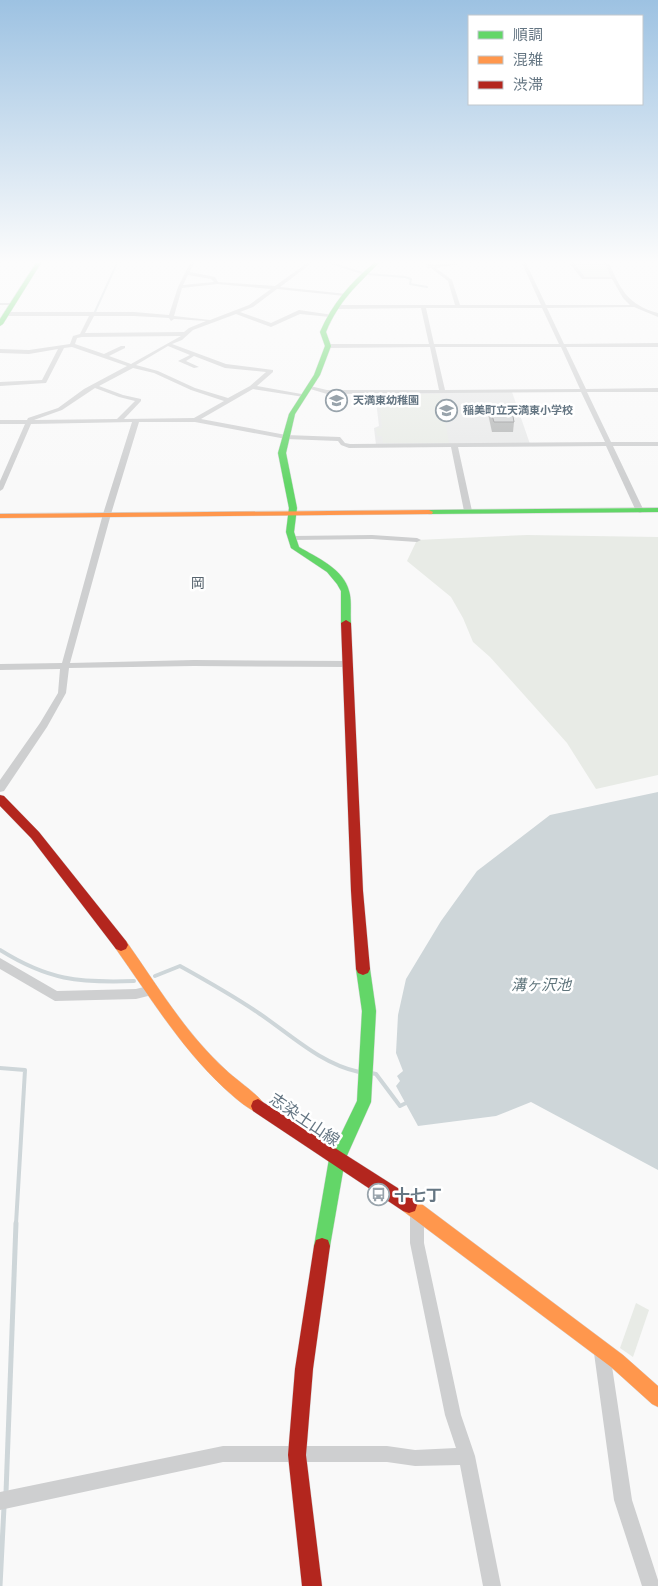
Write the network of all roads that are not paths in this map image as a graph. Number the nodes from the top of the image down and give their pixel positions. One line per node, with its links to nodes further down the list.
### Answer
1 (75, 337): 6 (street)
2 (180, 337): 7 (street)
3 (325, 337): 10 (street)
4 (430, 337): 11 (street)
5 (559, 337): 8 (street)
6 (72, 345): 12 (street); 16 (street)
7 (169, 345): 15 (street); 17 (street)
8 (562, 345): 9 (street); 11 (street); 22 (street)
9 (658, 345)
10 (328, 346): 11 (street); 24 (street)
11 (432, 346): 25 (street)
12 (62, 347): 14 (street); 19 (street)
13 (123, 348): 16 (street)
14 (0, 351)
15 (193, 355): 18 (street); 21 (street)
16 (105, 356): 17 (street)
17 (131, 365): 20 (street); 26 (street)
18 (196, 367)
19 (0, 384)
20 (95, 386): 28 (street); 31 (street)
21 (252, 387): 24 (street); 26 (street)
22 (584, 390): 23 (street); 25 (street); 35 (street)
23 (658, 390)
24 (307, 391): 25 (street); 32 (street)
25 (442, 392)
26 (228, 400): 27 (street)
27 (195, 420): 29 (street); 32 (street)
28 (118, 421): 29 (street); 31 (street)
29 (136, 421): 41 (street)
30 (0, 422): 31 (street)
31 (30, 422): 36 (street)
32 (286, 437): 34 (street); 39 (street)
33 (658, 444): 35 (street)
34 (454, 445): 35 (street); 40 (street)
35 (609, 445): 38 (street)
36 (0, 489)
37 (658, 510): 38 (street)
38 (640, 511): 40 (street)
39 (293, 512): 40 (street); 41 (street); 43 (street)
40 (468, 512)
41 (107, 514): 42 (street); 46 (street)
42 (0, 516)
43 (292, 538): 44 (street); 45 (street)
44 (417, 540)
45 (349, 664): 46 (street); 52 (street)
46 (66, 666): 47 (street); 48 (street)
47 (0, 667)
48 (0, 788)
49 (0, 799): 51 (street, 志染土山線)
50 (0, 963): 51 (street)
51 (152, 990): 52 (street, 志染土山線)
52 (336, 1159): 53 (street, 志染土山線); 56 (street)
53 (417, 1210): 54 (street, 志染土山線); 57 (street)
54 (602, 1349): 55 (street, 志染土山線); 61 (street)
55 (658, 1398)
56 (297, 1455): 57 (street); 58 (street); 59 (street)
57 (467, 1456): 60 (street)
58 (0, 1500)
59 (312, 1586)
60 (492, 1586)
61 (652, 1586)

